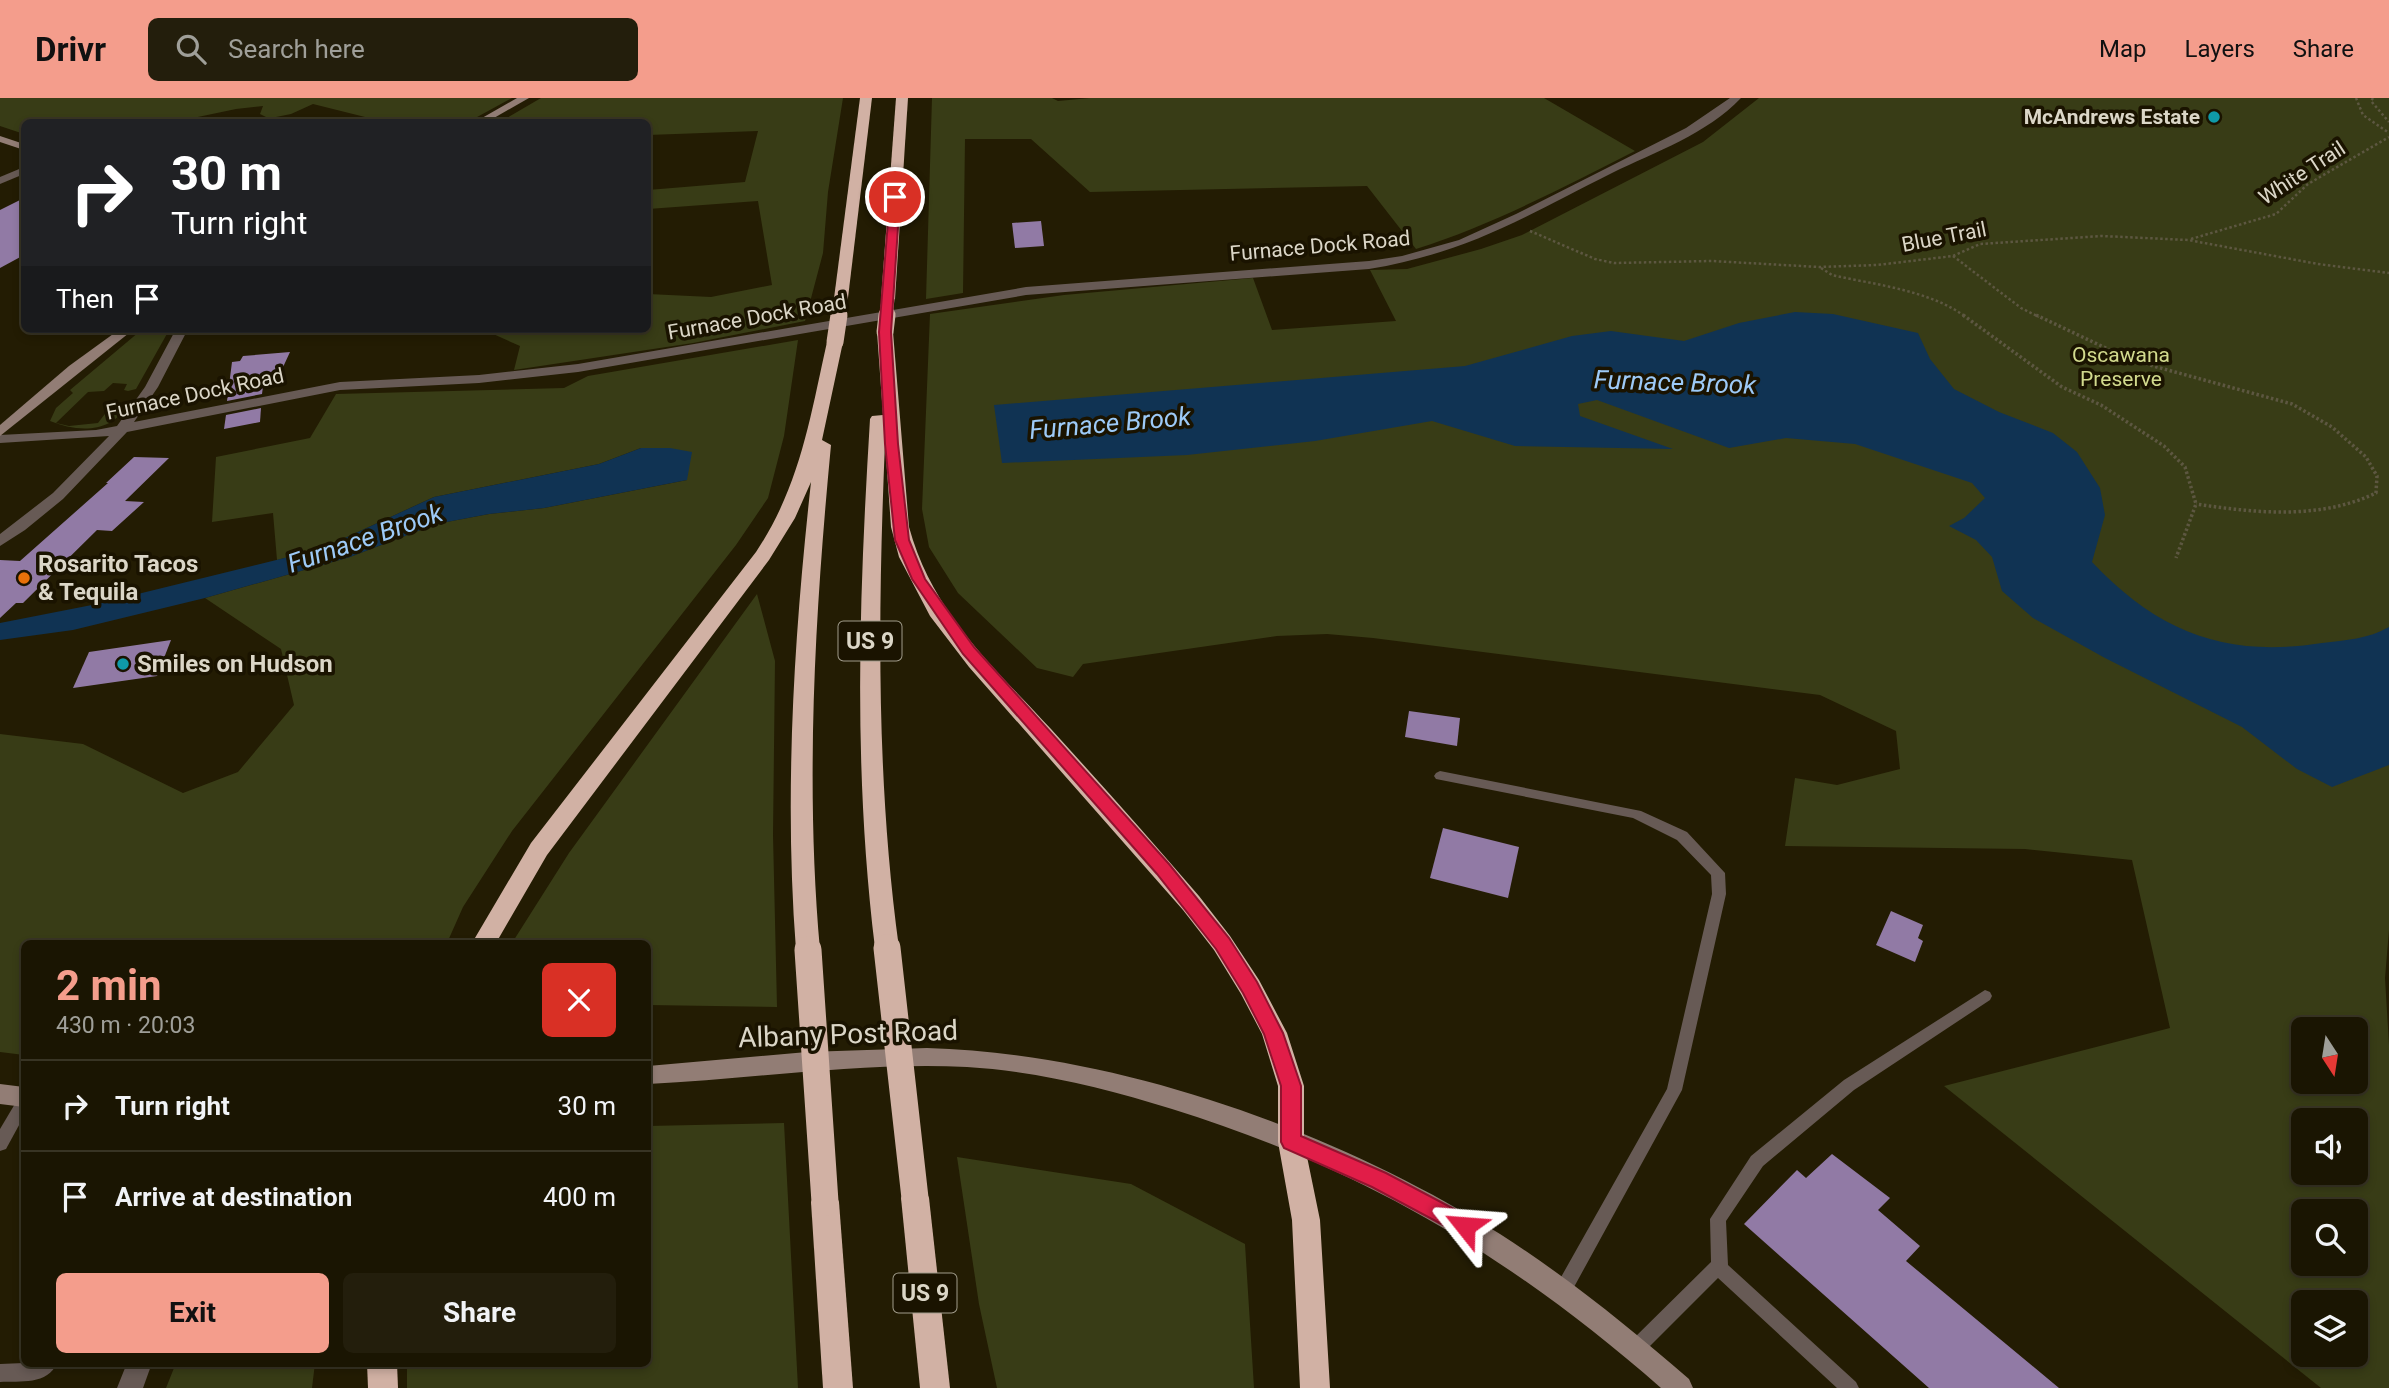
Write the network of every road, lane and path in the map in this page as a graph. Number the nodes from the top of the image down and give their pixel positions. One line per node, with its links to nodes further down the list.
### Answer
1 (524, 98): 7 (main road)
2 (866, 98): 22 (highway, US 9, bridge)
3 (902, 98): 19 (highway, US 9, bridge)
4 (1736, 98): 14 (street, Furnace Dock Road)
5 (2356, 98): 9 (path, White Trail)
6 (2373, 98): 8 (path)
7 (486, 119)
8 (2389, 122)
9 (2389, 135): 15 (path, White Trail)
10 (0, 139): 11 (main road)
11 (21, 146)
12 (21, 171): 13 (street)
13 (0, 181)
14 (1510, 223): 17 (path, Blue Trail); 23 (street, Furnace Dock Road)
15 (2188, 240): 16 (path, Blue Trail); 18 (path, Blue Trail)
16 (1953, 256): 17 (path, Blue Trail); 26 (path)
17 (1819, 267): 26 (path)
18 (2389, 273)
19 (885, 332): 36 (highway); 48 (highway, US 9, bridge)
20 (123, 333): 24 (main road)
21 (180, 333): 23 (street)
22 (835, 342): 30 (highway); 47 (highway, US 9, bridge)
23 (120, 429): 25 (street, Furnace Dock Road); 27 (street)
24 (0, 432)
25 (0, 439)
26 (2196, 504): 28 (path)
27 (0, 541)
28 (2176, 558)
29 (1440, 776): 39 (lane)
30 (486, 940)
31 (1985, 996): 38 (lane)
32 (651, 1075): 36 (main road, Albany Post Road)
33 (0, 1094): 34 (main road)
34 (21, 1099)
35 (21, 1106): 37 (lane)
36 (1291, 1142): 39 (main road, Albany Post Road); 49 (highway)
37 (0, 1144)
38 (1720, 1270): 40 (lane); 51 (lane)
39 (1562, 1292): 40 (main road, Albany Post Road)
40 (1636, 1349): 50 (main road, Albany Post Road)
41 (43, 1367): 44 (lane)
42 (138, 1367): 45 (street)
43 (382, 1367): 46 (highway)
44 (0, 1373)
45 (130, 1388)
46 (383, 1388)
47 (838, 1388)
48 (935, 1388)
49 (1315, 1388)
50 (1680, 1388)
51 (1850, 1388)

